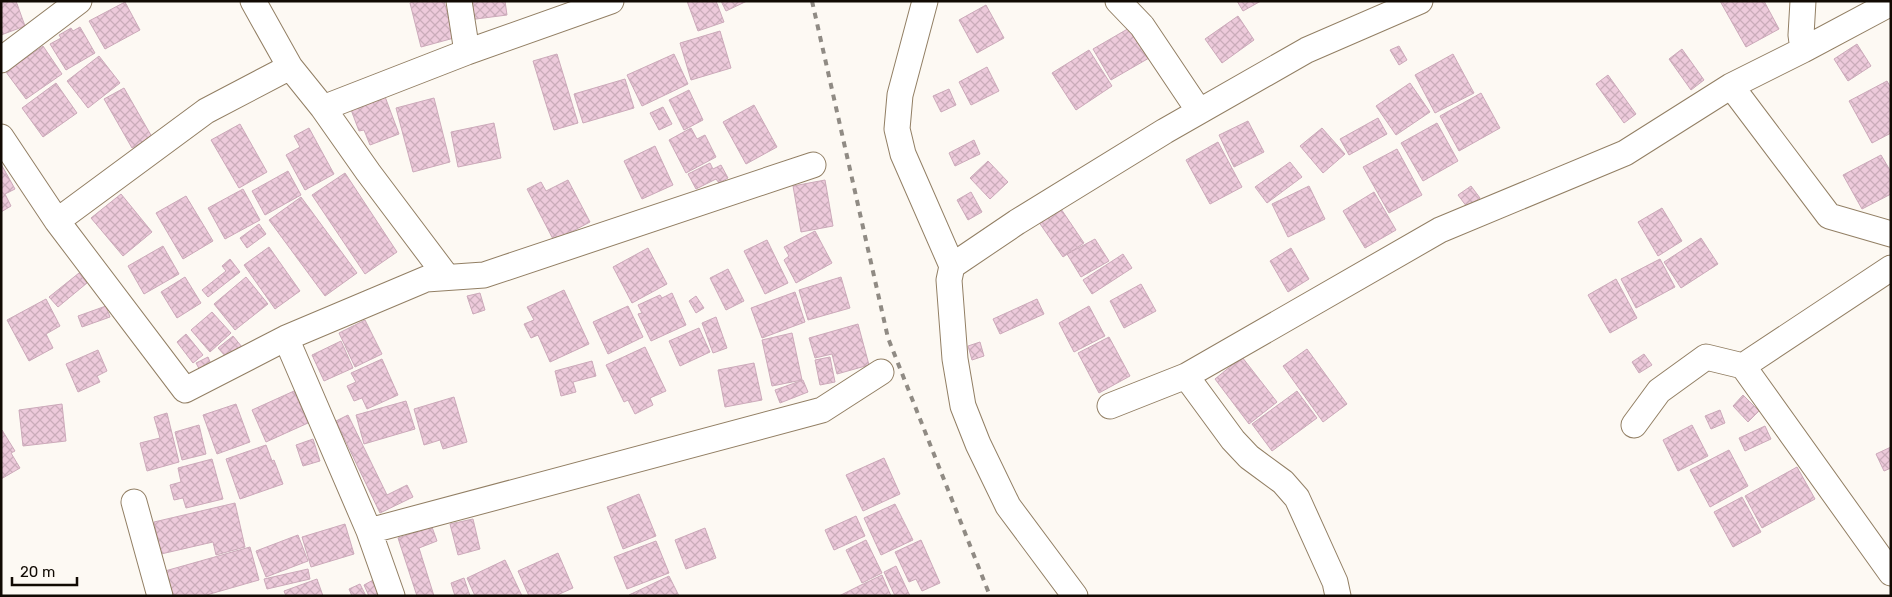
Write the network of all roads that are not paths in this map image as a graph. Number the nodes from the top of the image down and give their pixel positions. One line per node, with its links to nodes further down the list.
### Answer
1 (79, 1): 12 (street)
2 (253, 1): 13 (street)
3 (459, 1): 11 (street)
4 (611, 1): 11 (street)
5 (925, 1): 21 (street)
6 (1118, 1): 16 (street)
7 (1420, 1): 16 (street)
8 (1803, 1): 10 (street)
9 (1891, 3): 10 (street)
10 (1803, 50): 14 (street)
11 (467, 52): 15 (street)
12 (1, 60)
13 (290, 67): 15 (street); 19 (street)
14 (1731, 86): 20 (street); 27 (street)
15 (323, 108): 23 (street)
16 (1199, 111): 21 (street)
17 (1, 137): 19 (street)
18 (814, 166): 23 (street)
19 (57, 222): 24 (street)
20 (1891, 234)
21 (952, 266): 35 (street)
22 (1891, 268): 25 (street)
23 (436, 278): 24 (street)
24 (286, 338): 31 (street)
25 (1743, 366): 29 (street); 32 (street)
26 (881, 372): 31 (street)
27 (1186, 376): 28 (street); 36 (street)
28 (1110, 406)
29 (1634, 425)
30 (134, 502): 33 (street)
31 (369, 531): 34 (street)
32 (1891, 573)
33 (160, 596)
34 (392, 596)
35 (1075, 596)
36 (1338, 596)

